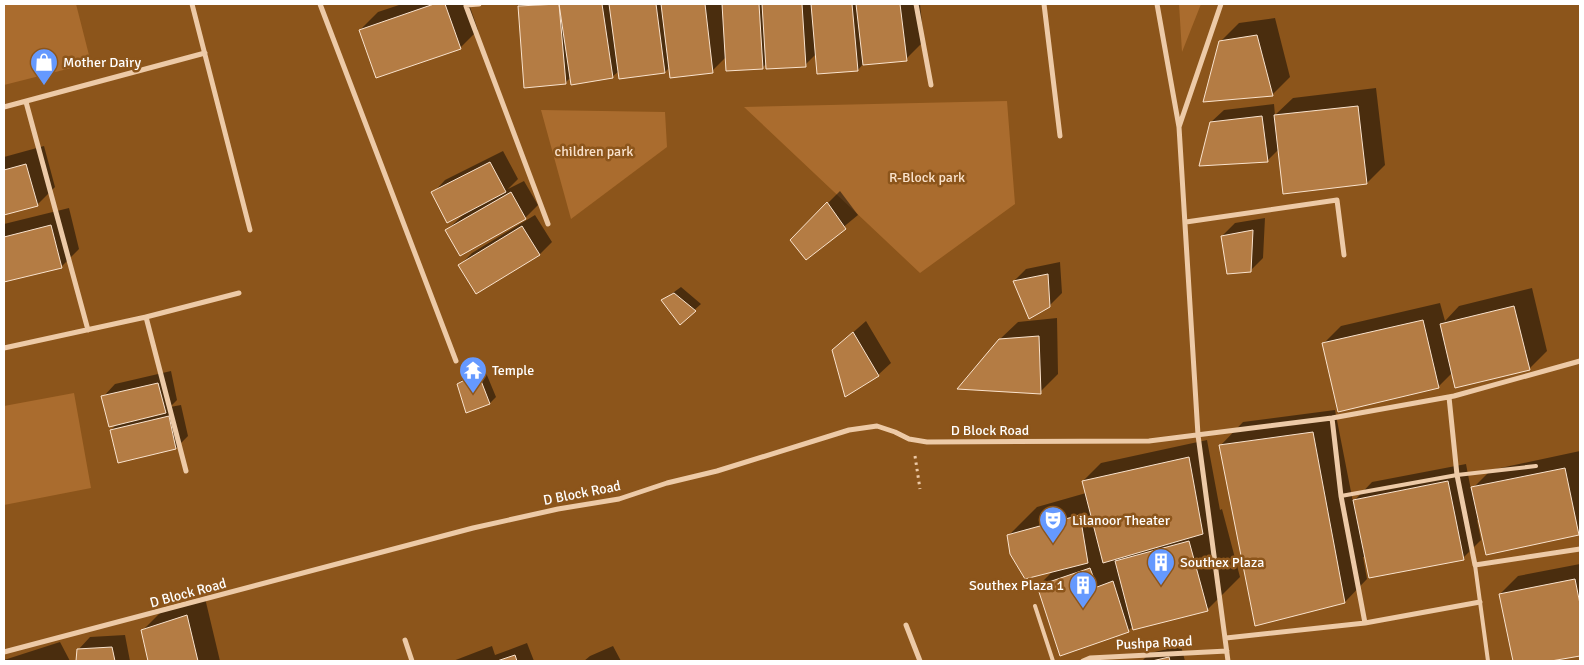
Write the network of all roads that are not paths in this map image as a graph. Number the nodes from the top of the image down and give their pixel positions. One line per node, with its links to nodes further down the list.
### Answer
1 (192, 4): 9 (street)
2 (320, 4): 23 (street)
3 (479, 4): 8 (street)
4 (916, 4): 10 (street)
5 (1044, 4): 14 (street)
6 (1157, 4): 13 (street)
7 (1221, 4): 13 (street)
8 (466, 5): 16 (street)
9 (205, 53): 11 (street); 17 (street)
10 (931, 85)
11 (26, 102): 12 (street); 21 (street)
12 (4, 107)
13 (1179, 127): 15 (street)
14 (1060, 136)
15 (1186, 222): 18 (street); 27 (street)
16 (548, 224)
17 (250, 230)
18 (1344, 256)
19 (239, 293): 20 (street)
20 (146, 317): 21 (street); 29 (street)
21 (88, 330): 22 (street)
22 (4, 348)
23 (456, 361)
24 (1580, 361): 25 (street, D Block Road)
25 (1449, 397): 26 (street, D Block Road); 30 (street)
26 (1332, 418): 27 (street, D Block Road); 31 (street)
27 (1198, 435): 38 (street); 41 (street, D Block Road)
28 (1536, 466): 30 (lane)
29 (186, 471)
30 (1457, 475): 31 (lane); 33 (street)
31 (1341, 496): 36 (street)
32 (1580, 549): 33 (street)
33 (1475, 565): 34 (lane)
34 (1480, 602): 36 (street); 47 (lane)
35 (1035, 606): 44 (lane)
36 (1365, 623): 38 (street)
37 (906, 625): 43 (street)
38 (1226, 638): 40 (street)
39 (405, 640): 42 (street)
40 (1226, 651): 45 (street, Pushpa Road); 46 (street)
41 (4, 652)
42 (412, 661)
43 (920, 661)
44 (1053, 661)
45 (1083, 661)
46 (1228, 661)
47 (1488, 661)

